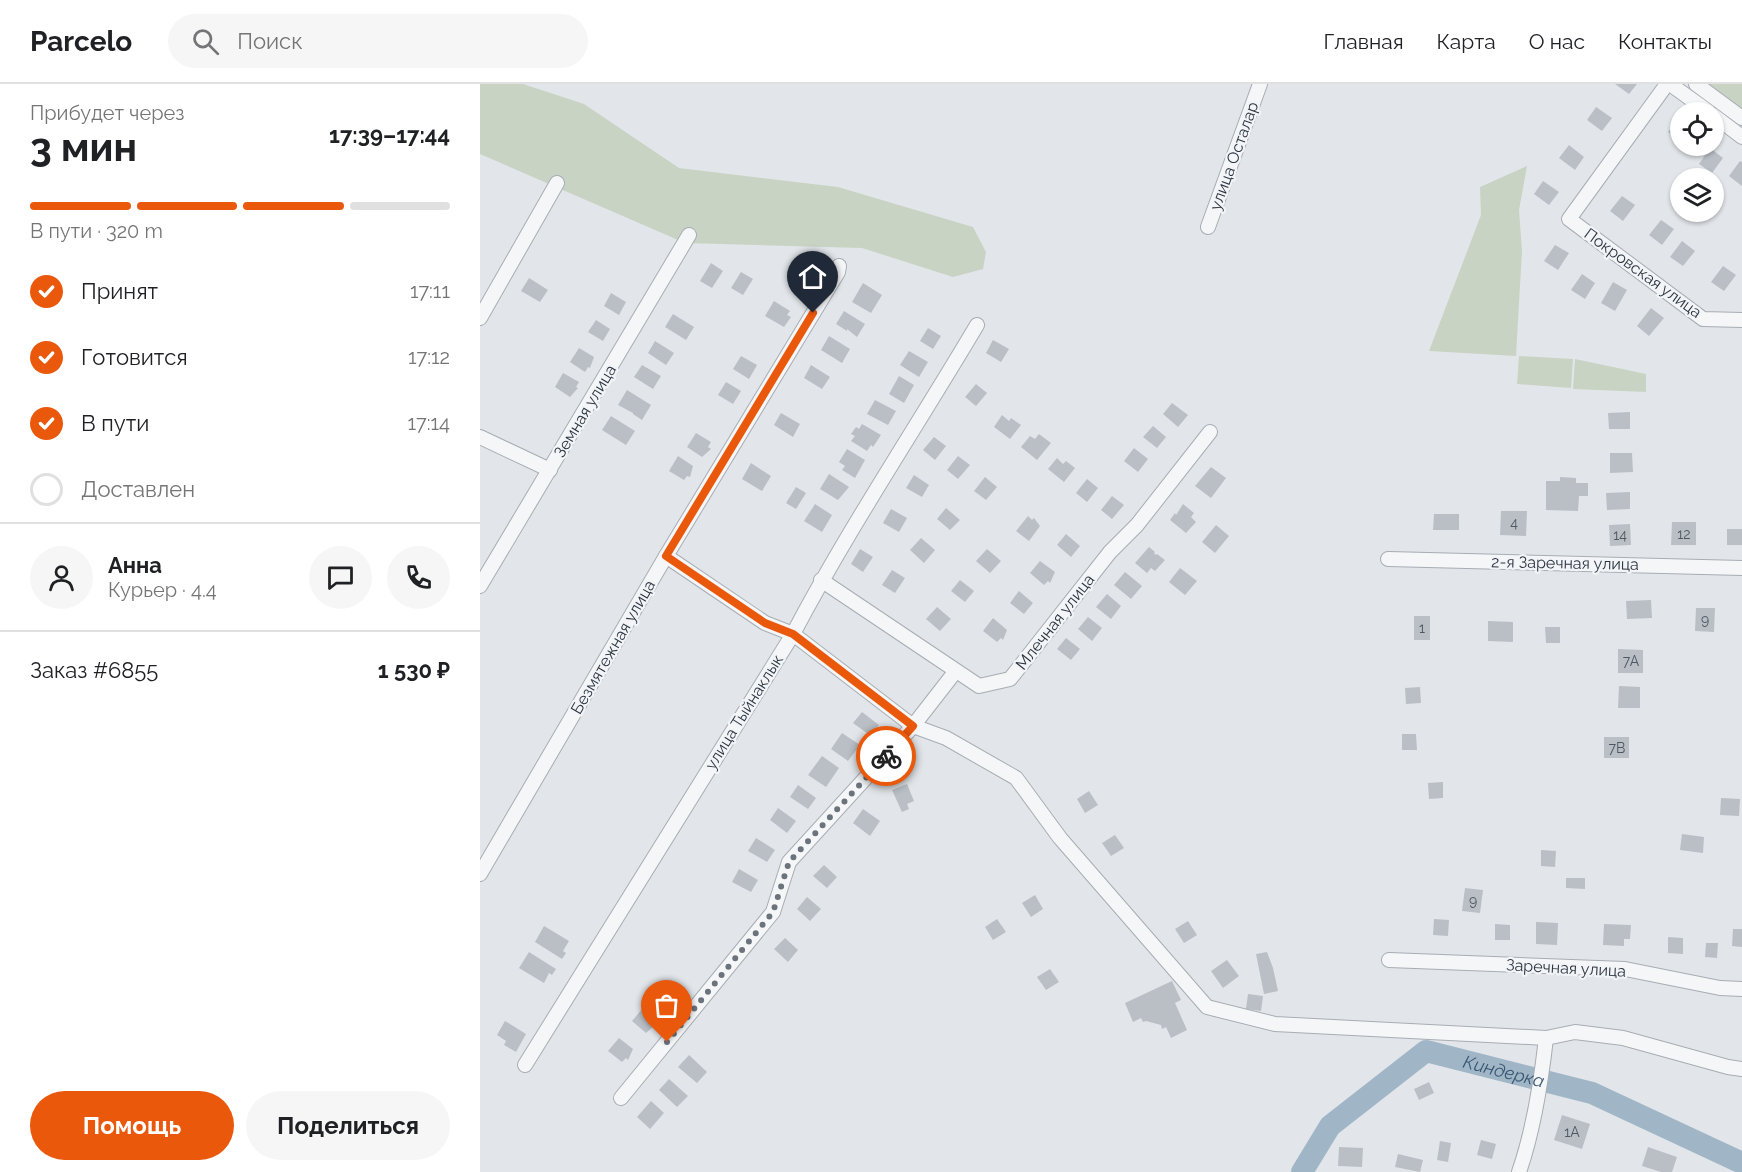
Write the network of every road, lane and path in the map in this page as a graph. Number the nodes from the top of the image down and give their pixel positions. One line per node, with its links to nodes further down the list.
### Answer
1 (1260, 84): 9 (street, улица Осталар)
2 (1669, 84): 4 (street, Покровская улица); 13 (street, Покровская улица)
3 (1696, 84): 5 (street)
4 (1695, 102)
5 (1742, 118)
6 (1724, 123): 7 (street)
7 (1742, 137)
8 (557, 183): 12 (street)
9 (1208, 227)
10 (689, 235): 17 (street, Земная улица)
11 (839, 266): 18 (street, Безмятежная улица)
12 (480, 318)
13 (1742, 320)
14 (977, 325): 21 (street, улица Тыйнаклык)
15 (1210, 432): 24 (street, Млечная улица)
16 (480, 437): 17 (street)
17 (550, 470): 22 (street, Земная улица)
18 (666, 556): 23 (street); 26 (street, Безмятежная улица)
19 (1388, 559): 20 (street, 2-я Заречная улица)
20 (1742, 568)
21 (821, 580): 23 (street, улица Тыйнаклык); 24 (street, Млечная улица)
22 (480, 586)
23 (793, 634): 25 (street); 30 (street, улица Тыйнаклык)
24 (955, 672): 25 (street)
25 (913, 726): 29 (street); 32 (street)
26 (480, 874)
27 (1389, 960): 28 (street, Заречная улица)
28 (1742, 989)
29 (1546, 1038): 31 (street); 33 (street)
30 (525, 1065)
31 (1742, 1069)
32 (621, 1098)
33 (1519, 1172)

